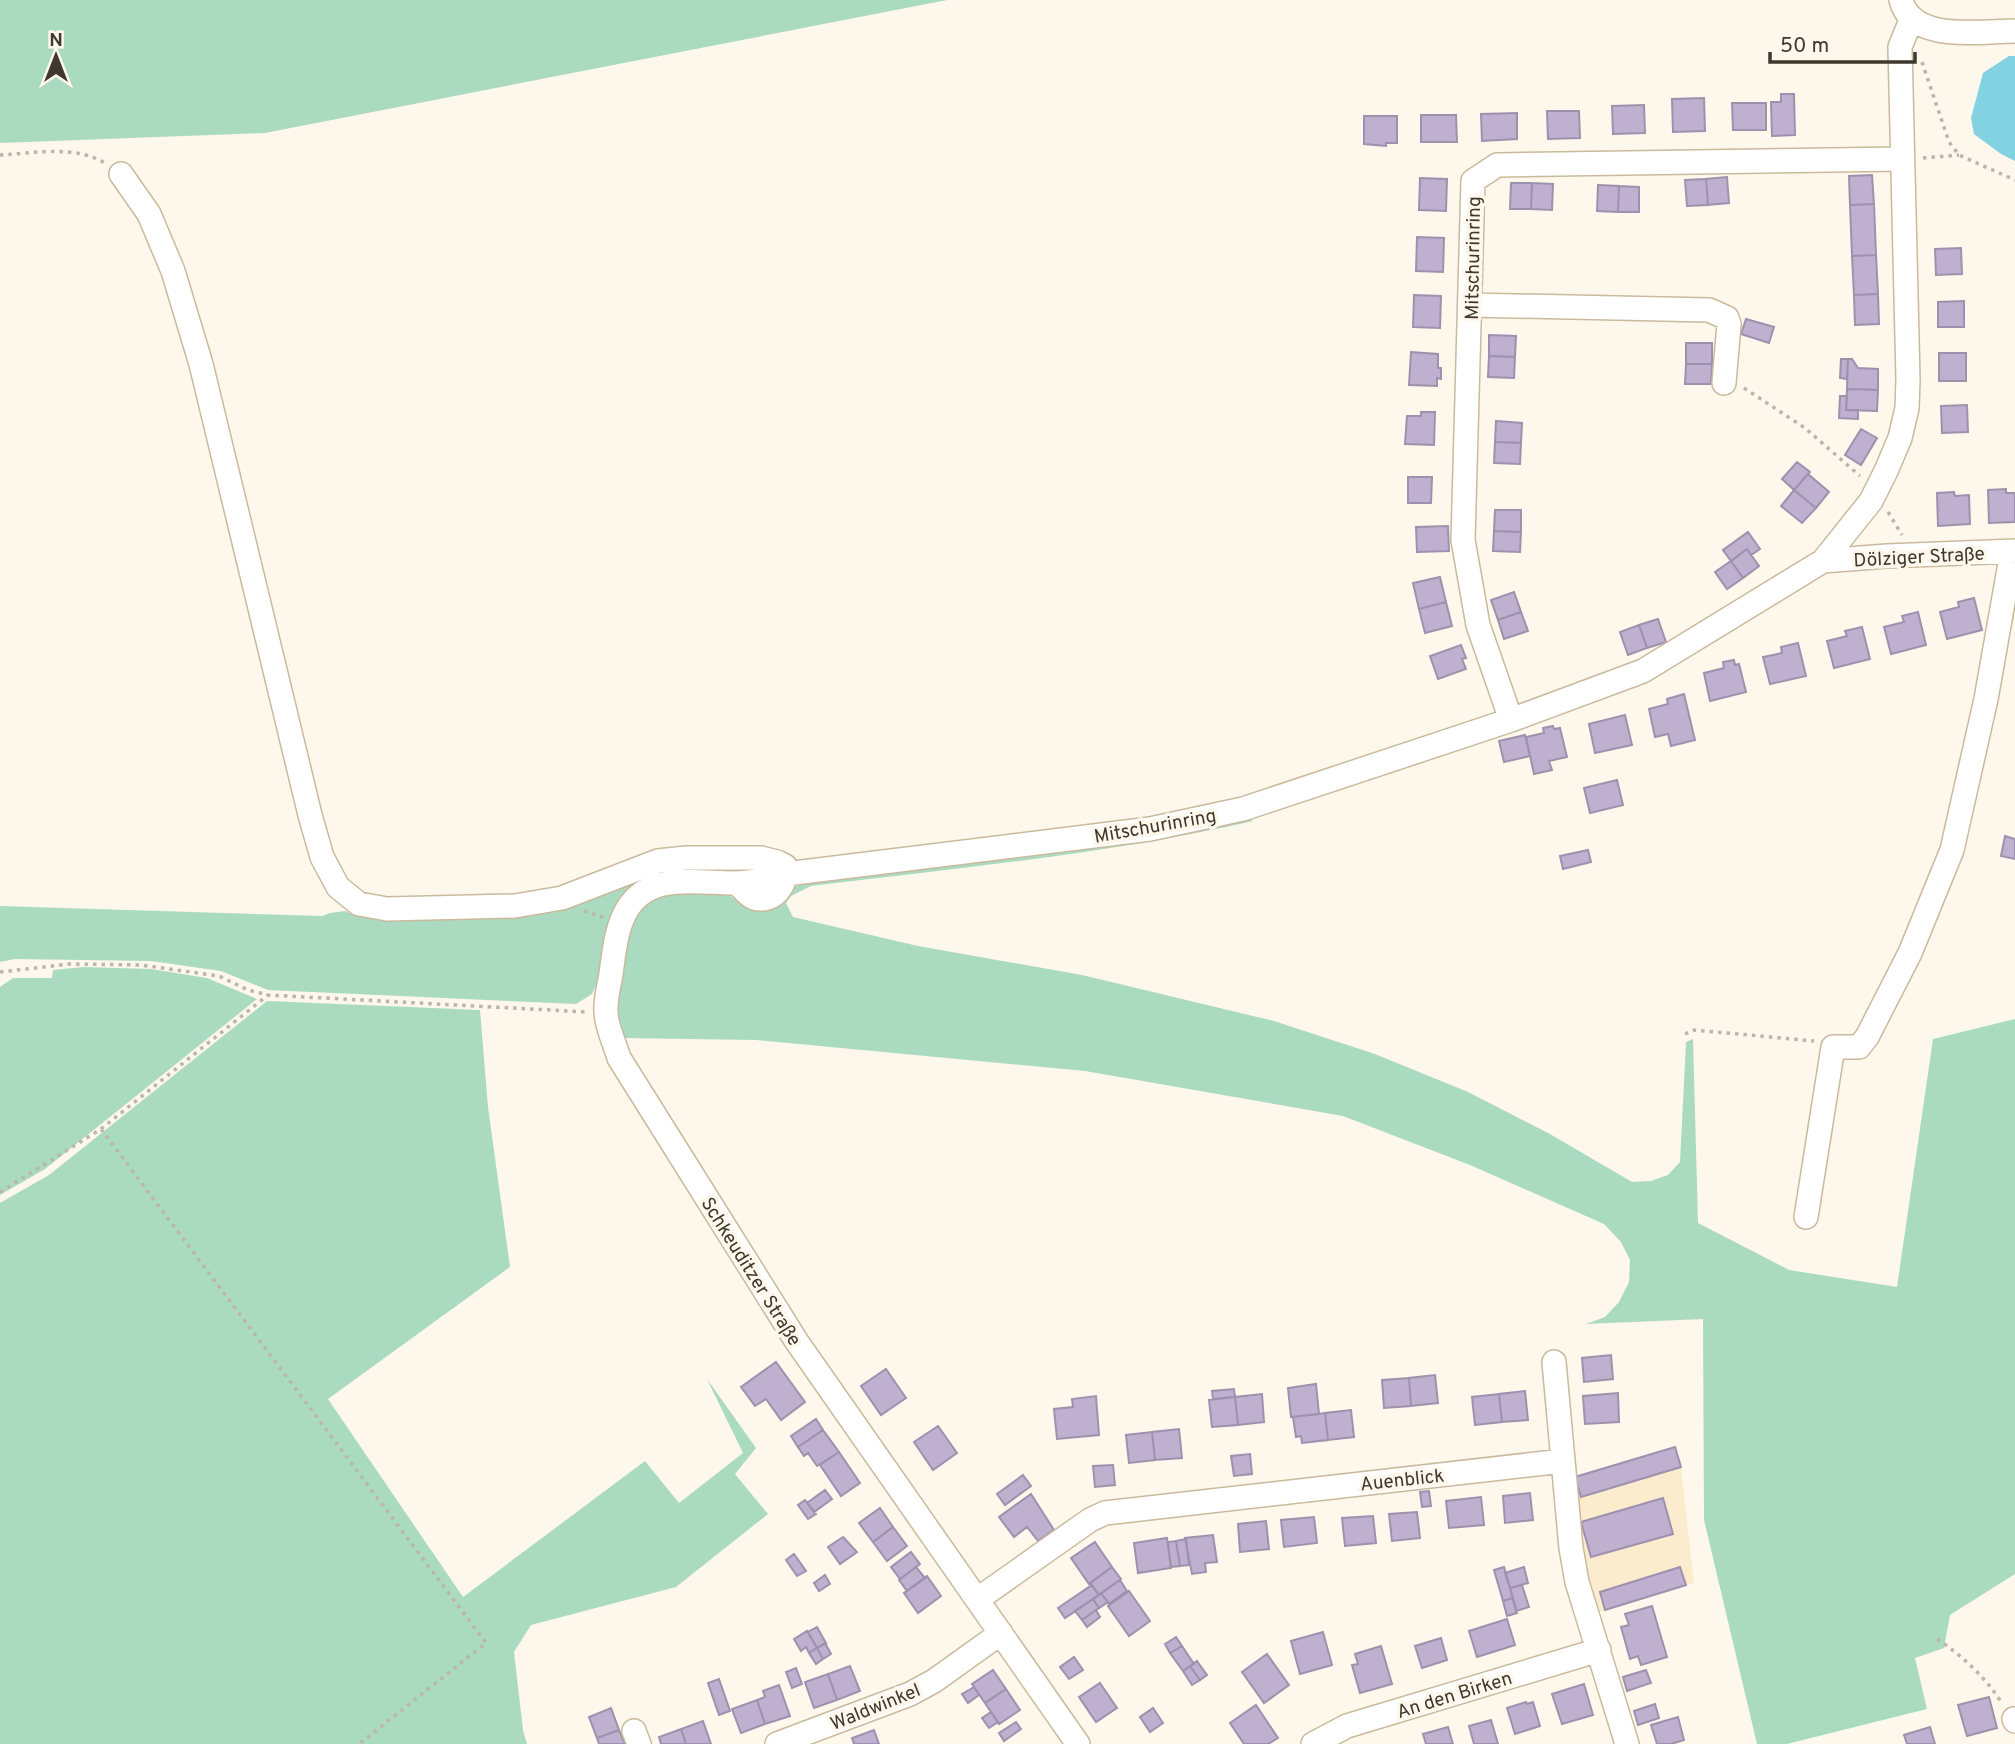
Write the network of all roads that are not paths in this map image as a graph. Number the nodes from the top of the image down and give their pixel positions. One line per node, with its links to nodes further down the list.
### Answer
1 (1906, 10): 2 (street); 3 (street, Mitschurinring)
2 (2015, 31)
3 (1901, 159): 5 (street, Mitschurinring); 8 (street, Mitschurinring)
4 (121, 174): 10 (street)
5 (1471, 305): 6 (street); 9 (street, Mitschurinring)
6 (1724, 383)
7 (2013, 552): 8 (street, Dölziger Straße); 11 (street)
8 (1823, 561): 9 (street, Mitschurinring)
9 (1511, 720): 10 (street, Mitschurinring)
10 (786, 874): 14 (street, Schkeuditzer Straße)
11 (1806, 1217)
12 (1554, 1362): 13 (street)
13 (1563, 1461): 14 (street, Auenblick); 16 (street)
14 (978, 1599): 15 (street, Schkeuditzer Straße)
15 (1001, 1633): 17 (street, Waldwinkel); 18 (street, Schkeuditzer Straße)
16 (1598, 1650): 19 (street, An den Birken); 20 (street)
17 (777, 1744)
18 (1078, 1744)
19 (1313, 1744)
20 (1627, 1744)

